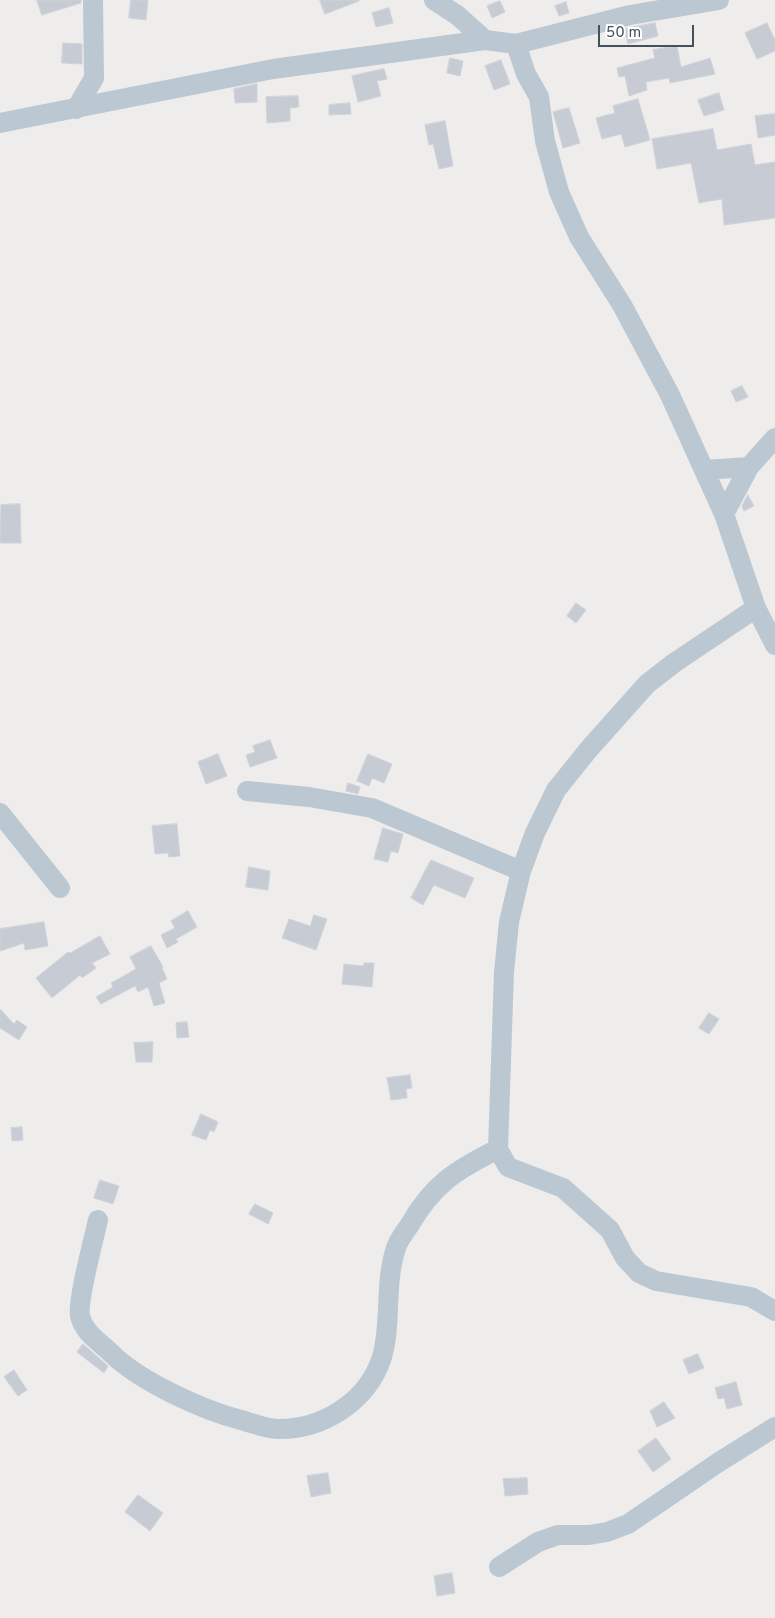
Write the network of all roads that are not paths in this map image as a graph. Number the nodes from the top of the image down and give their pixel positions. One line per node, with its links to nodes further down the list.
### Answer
1 (93, 0): 7 (street)
2 (434, 0): 5 (street)
3 (719, 0): 4 (street)
4 (628, 8): 6 (street)
5 (485, 40): 6 (street); 8 (street)
6 (516, 44): 13 (street)
7 (94, 78): 8 (street); 9 (street)
8 (123, 100): 9 (street)
9 (76, 109): 10 (street)
10 (0, 123)
11 (775, 438): 12 (street)
12 (749, 467): 13 (street); 14 (street)
13 (704, 470): 14 (street)
14 (724, 514): 15 (street)
15 (756, 608): 16 (street); 19 (street)
16 (775, 645)
17 (247, 791): 19 (street)
18 (0, 813): 20 (street)
19 (521, 872): 21 (street)
20 (60, 888)
21 (498, 1149): 22 (street); 23 (street)
22 (98, 1220)
23 (775, 1311)
24 (775, 1428): 25 (street)
25 (499, 1567)

